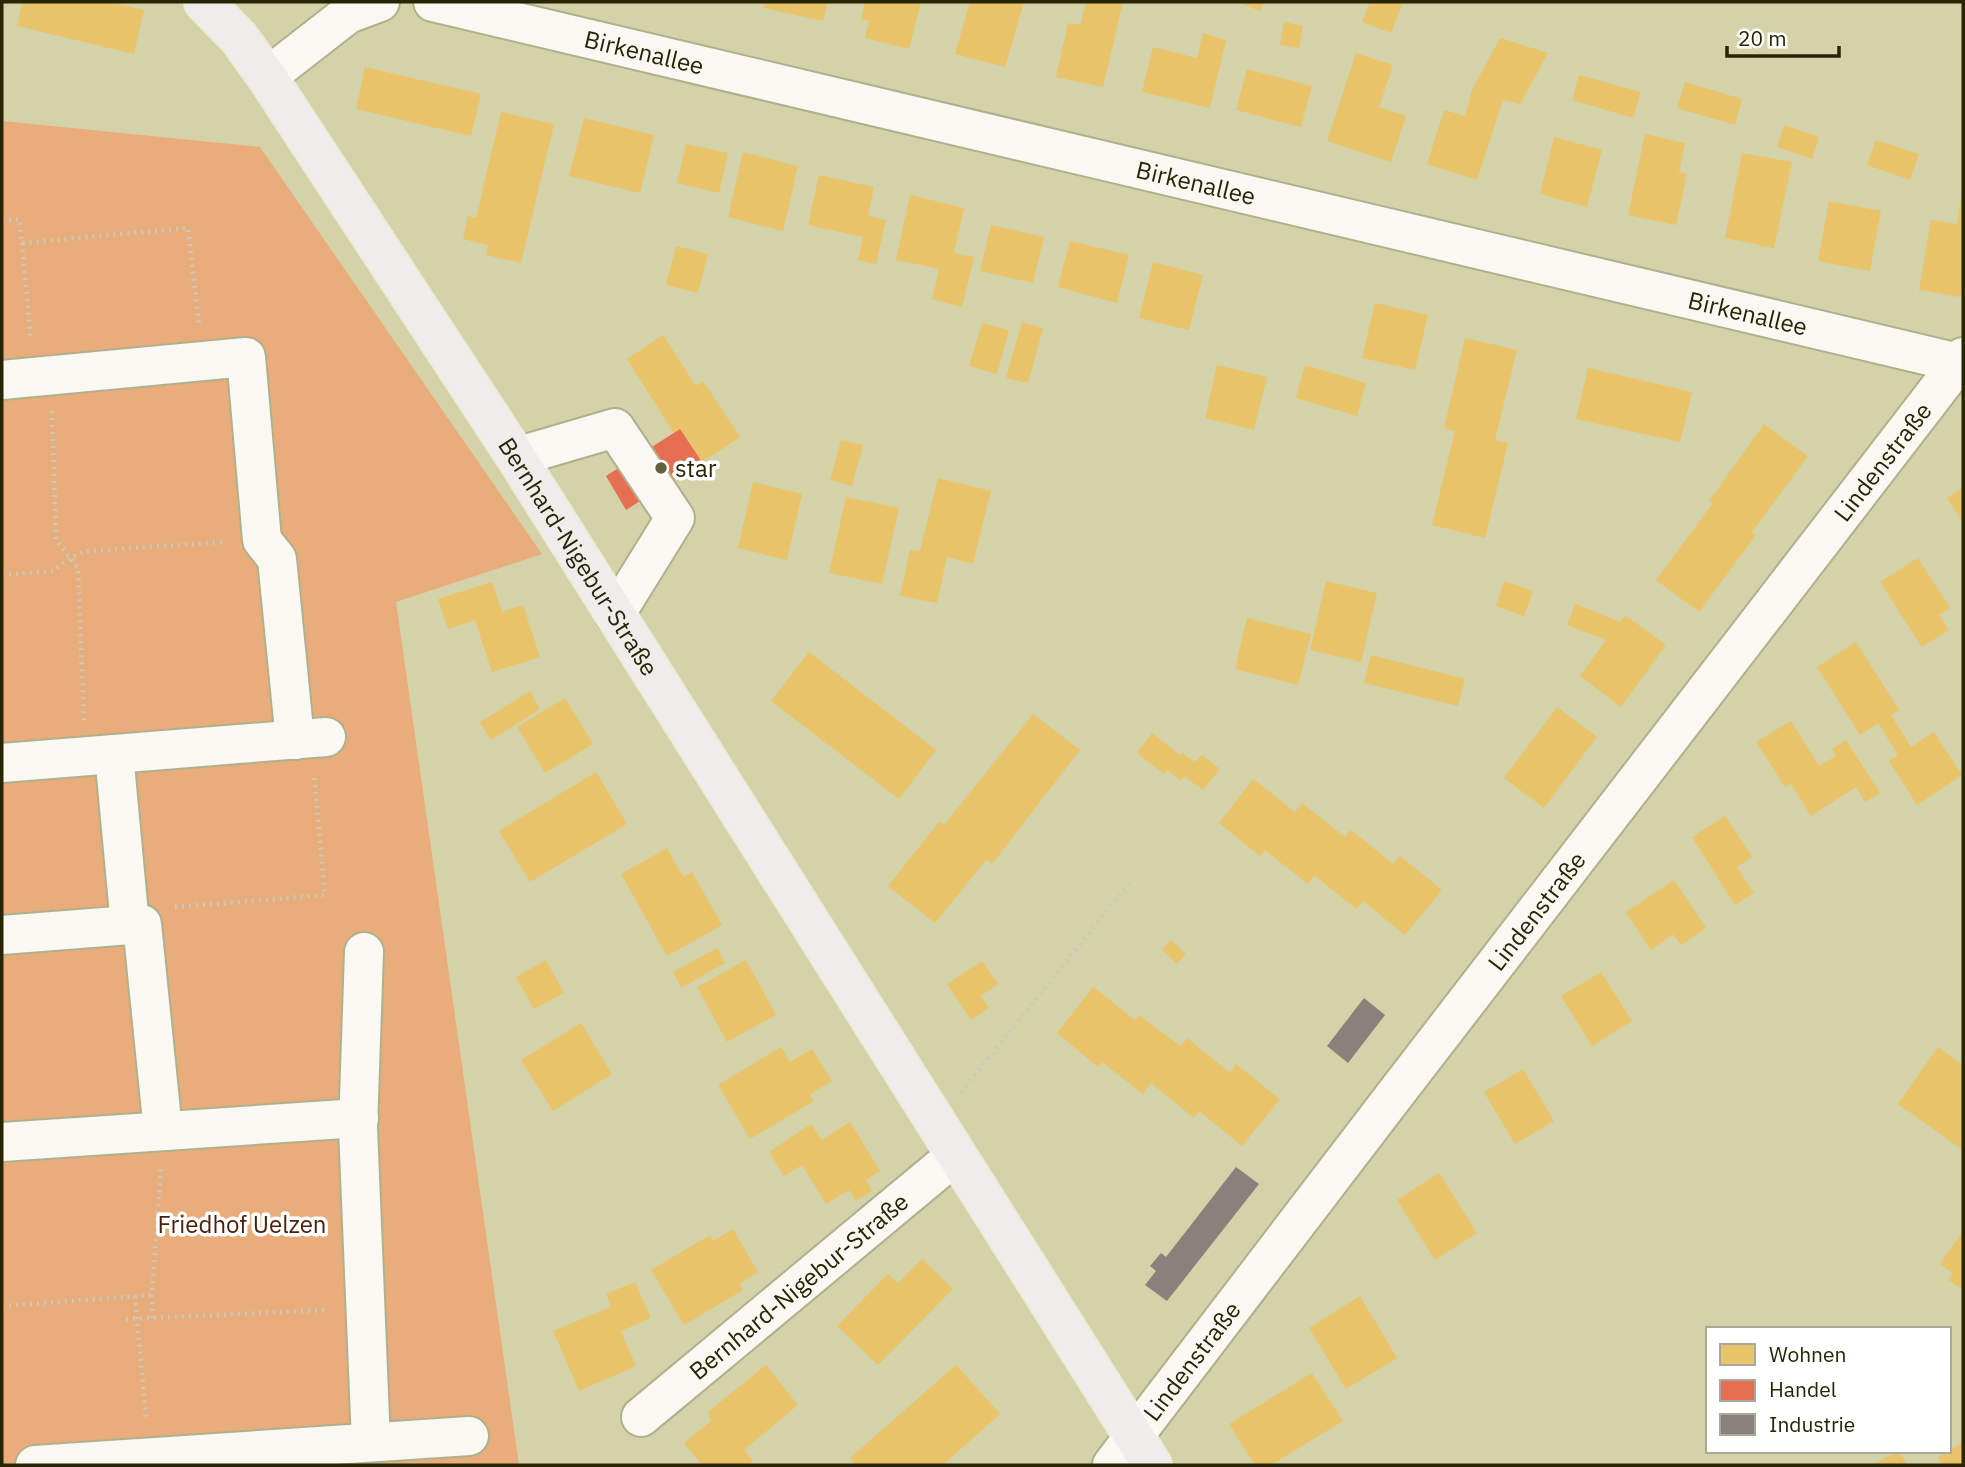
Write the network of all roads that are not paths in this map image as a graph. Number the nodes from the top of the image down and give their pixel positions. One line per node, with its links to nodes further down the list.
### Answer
1 (204, 2): 4 (main road, Bernhard-Nigebur-Straße)
2 (380, 2): 4 (street)
3 (433, 2): 5 (street, Birkenallee)
4 (267, 77): 7 (main road, Bernhard-Nigebur-Straße)
5 (1962, 361): 21 (street, Lindenstraße)
6 (18, 378): 9 (street)
7 (516, 457): 8 (main road, Bernhard-Nigebur-Straße); 8 (street)
8 (615, 615): 17 (main road, Bernhard-Nigebur-Straße)
9 (100, 755): 10 (street); 11 (street)
10 (2, 763)
11 (130, 918): 12 (street); 15 (street)
12 (2, 935)
13 (364, 952): 14 (street)
14 (359, 1118): 15 (street); 20 (street)
15 (163, 1131): 16 (street)
16 (2, 1142)
17 (956, 1155): 18 (street, Bernhard-Nigebur-Straße); 21 (main road, Bernhard-Nigebur-Straße)
18 (641, 1416)
19 (469, 1436): 20 (street)
20 (370, 1442): 22 (street)
21 (1133, 1456)
22 (35, 1465)

